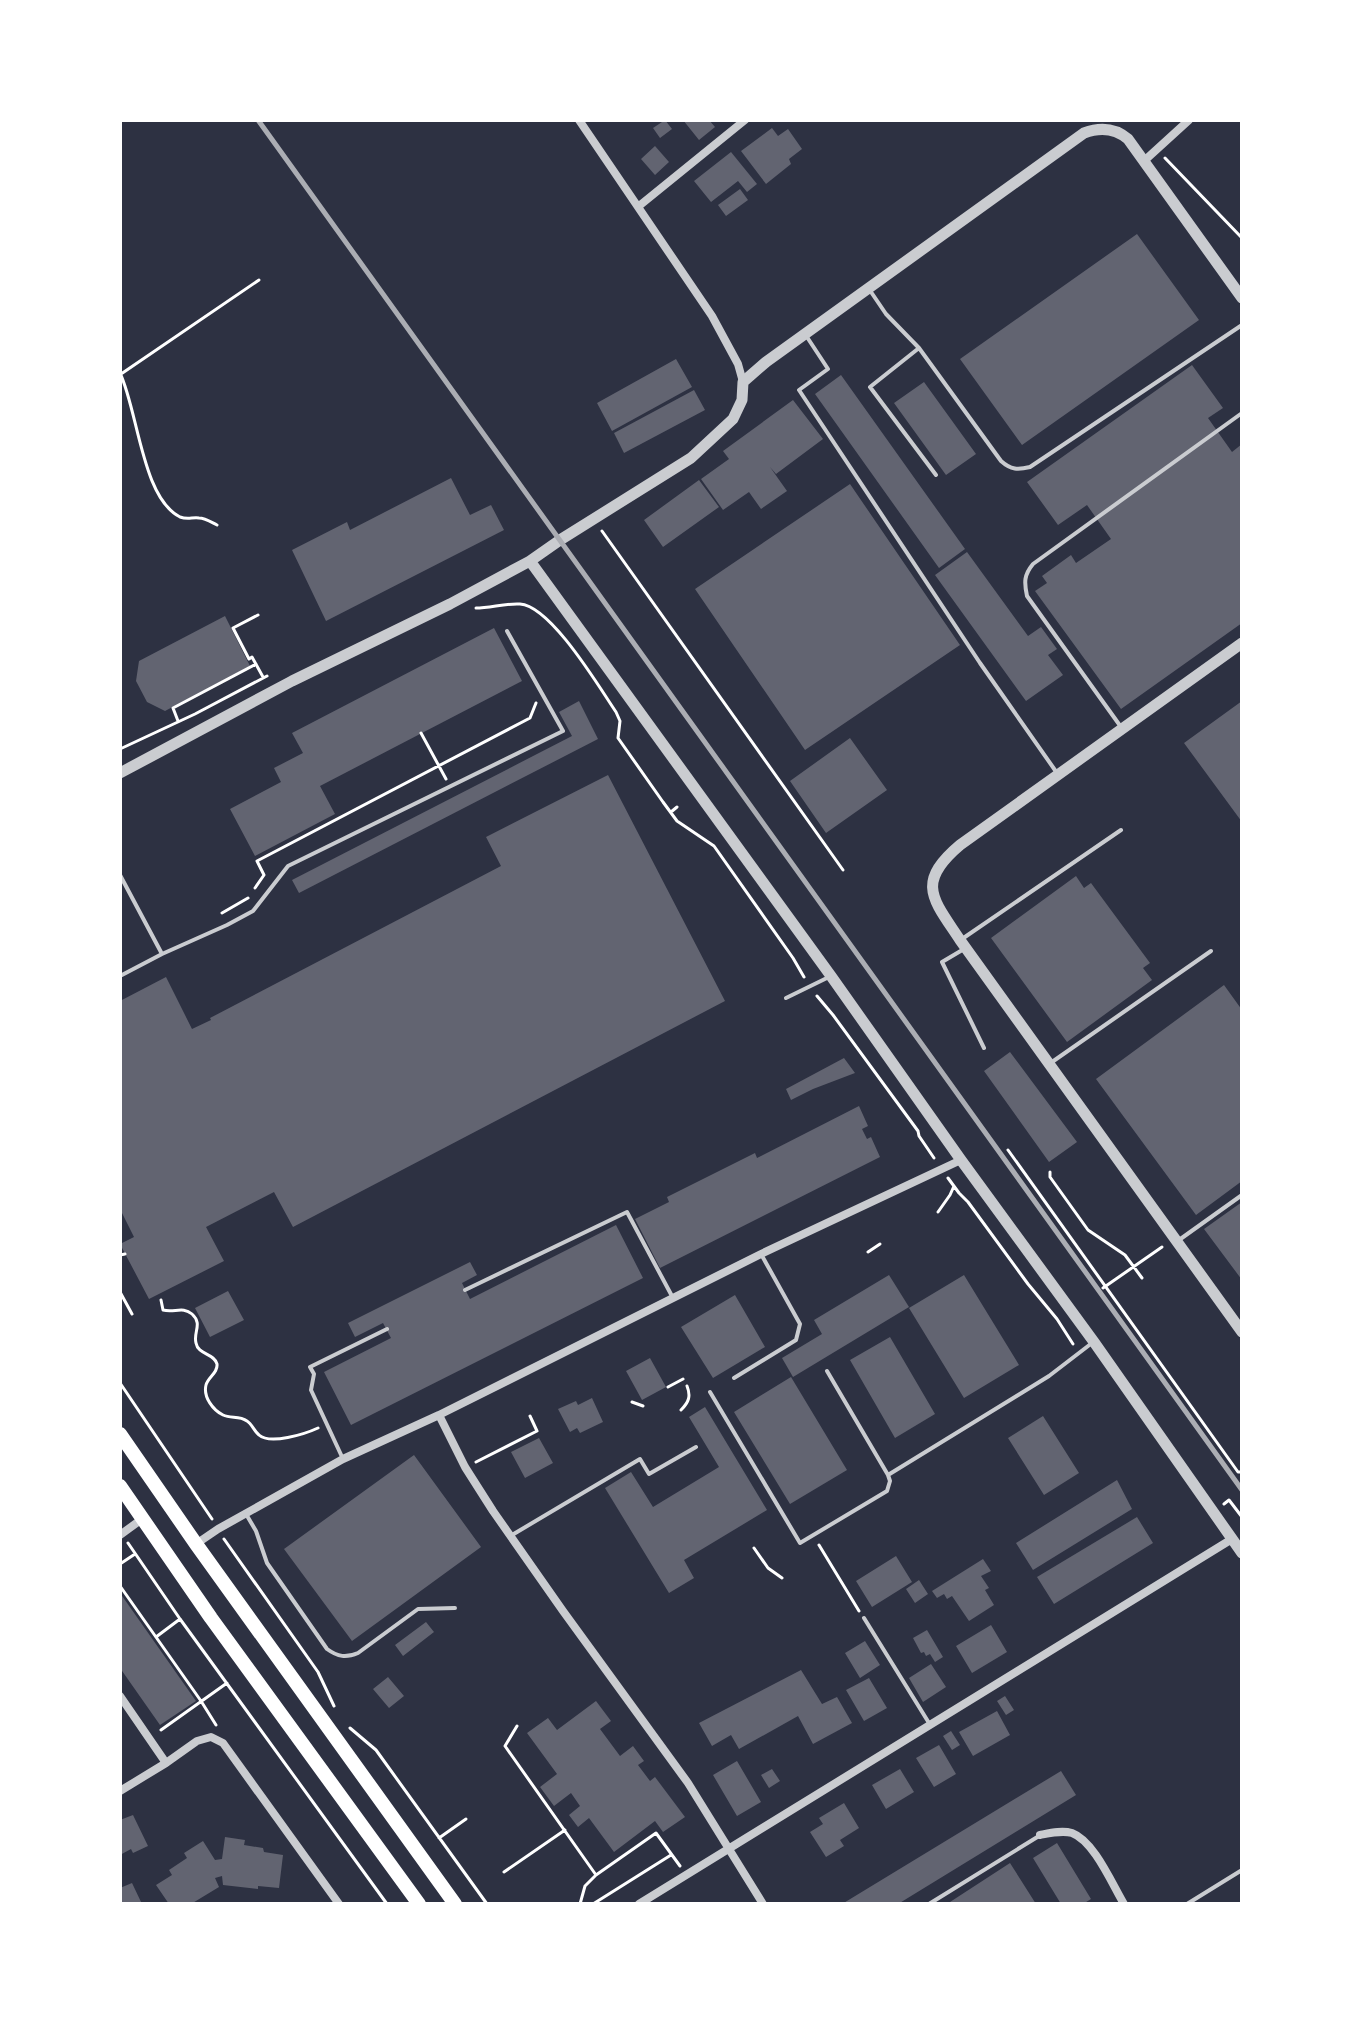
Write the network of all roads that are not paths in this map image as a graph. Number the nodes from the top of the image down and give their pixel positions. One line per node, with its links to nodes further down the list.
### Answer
1 (579, 120): 5 (street)
2 (745, 120): 5 (street)
3 (1189, 120): 4 (street)
4 (1144, 161): 6 (street); 7 (street)
5 (639, 206): 11 (street)
6 (868, 289): 9 (street); 10 (lane)
7 (1242, 298)
8 (1242, 325): 10 (lane)
9 (805, 334): 11 (street); 19 (lane)
10 (919, 348): 13 (lane)
11 (743, 382): 14 (street)
12 (1242, 413): 17 (lane)
13 (936, 475)
14 (530, 561): 18 (street); 26 (street)
15 (507, 631): 24 (lane)
16 (1242, 643): 17 (street)
17 (1123, 729): 19 (street)
18 (120, 773)
19 (1058, 775): 22 (street)
20 (1121, 830): 22 (lane)
21 (120, 875): 24 (lane)
22 (963, 944): 28 (lane); 29 (street)
23 (1211, 951): 29 (lane)
24 (162, 954): 25 (lane)
25 (120, 976)
26 (831, 976): 27 (lane); 30 (street)
27 (786, 998)
28 (984, 1048)
29 (1050, 1064): 32 (street)
30 (961, 1160): 33 (street); 38 (street)
31 (1242, 1195): 32 (lane)
32 (1176, 1240): 37 (street)
33 (761, 1254): 35 (street); 40 (lane)
34 (465, 1290): 35 (lane)
35 (673, 1298): 42 (street)
36 (387, 1329): 45 (lane)
37 (1242, 1332)
38 (1094, 1342): 46 (lane); 52 (street)
39 (827, 1371): 46 (lane)
40 (734, 1378)
41 (710, 1392): 46 (lane)
42 (439, 1415): 45 (street); 51 (street)
43 (120, 1434): 53 (main road)
44 (696, 1447): 51 (lane)
45 (343, 1459): 48 (street)
46 (888, 1475)
47 (120, 1486): 49 (main road)
48 (246, 1514): 53 (street); 55 (lane)
49 (142, 1519): 50 (street); 65 (main road)
50 (120, 1535)
51 (510, 1536): 62 (street)
52 (1232, 1539): 54 (street); 58 (street)
53 (196, 1544): 66 (main road)
54 (1242, 1553)
55 (455, 1608)
56 (864, 1618): 58 (lane)
57 (120, 1696): 59 (street)
58 (930, 1725): 62 (street)
59 (166, 1763): 60 (street); 64 (street)
60 (120, 1791)
61 (1040, 1835): 69 (lane); 70 (street)
62 (729, 1848): 67 (street); 68 (street)
63 (1242, 1870): 71 (lane)
64 (339, 1904)
65 (419, 1904)
66 (455, 1904)
67 (639, 1904)
68 (763, 1904)
69 (929, 1904)
70 (1124, 1904)
71 (1187, 1904)

